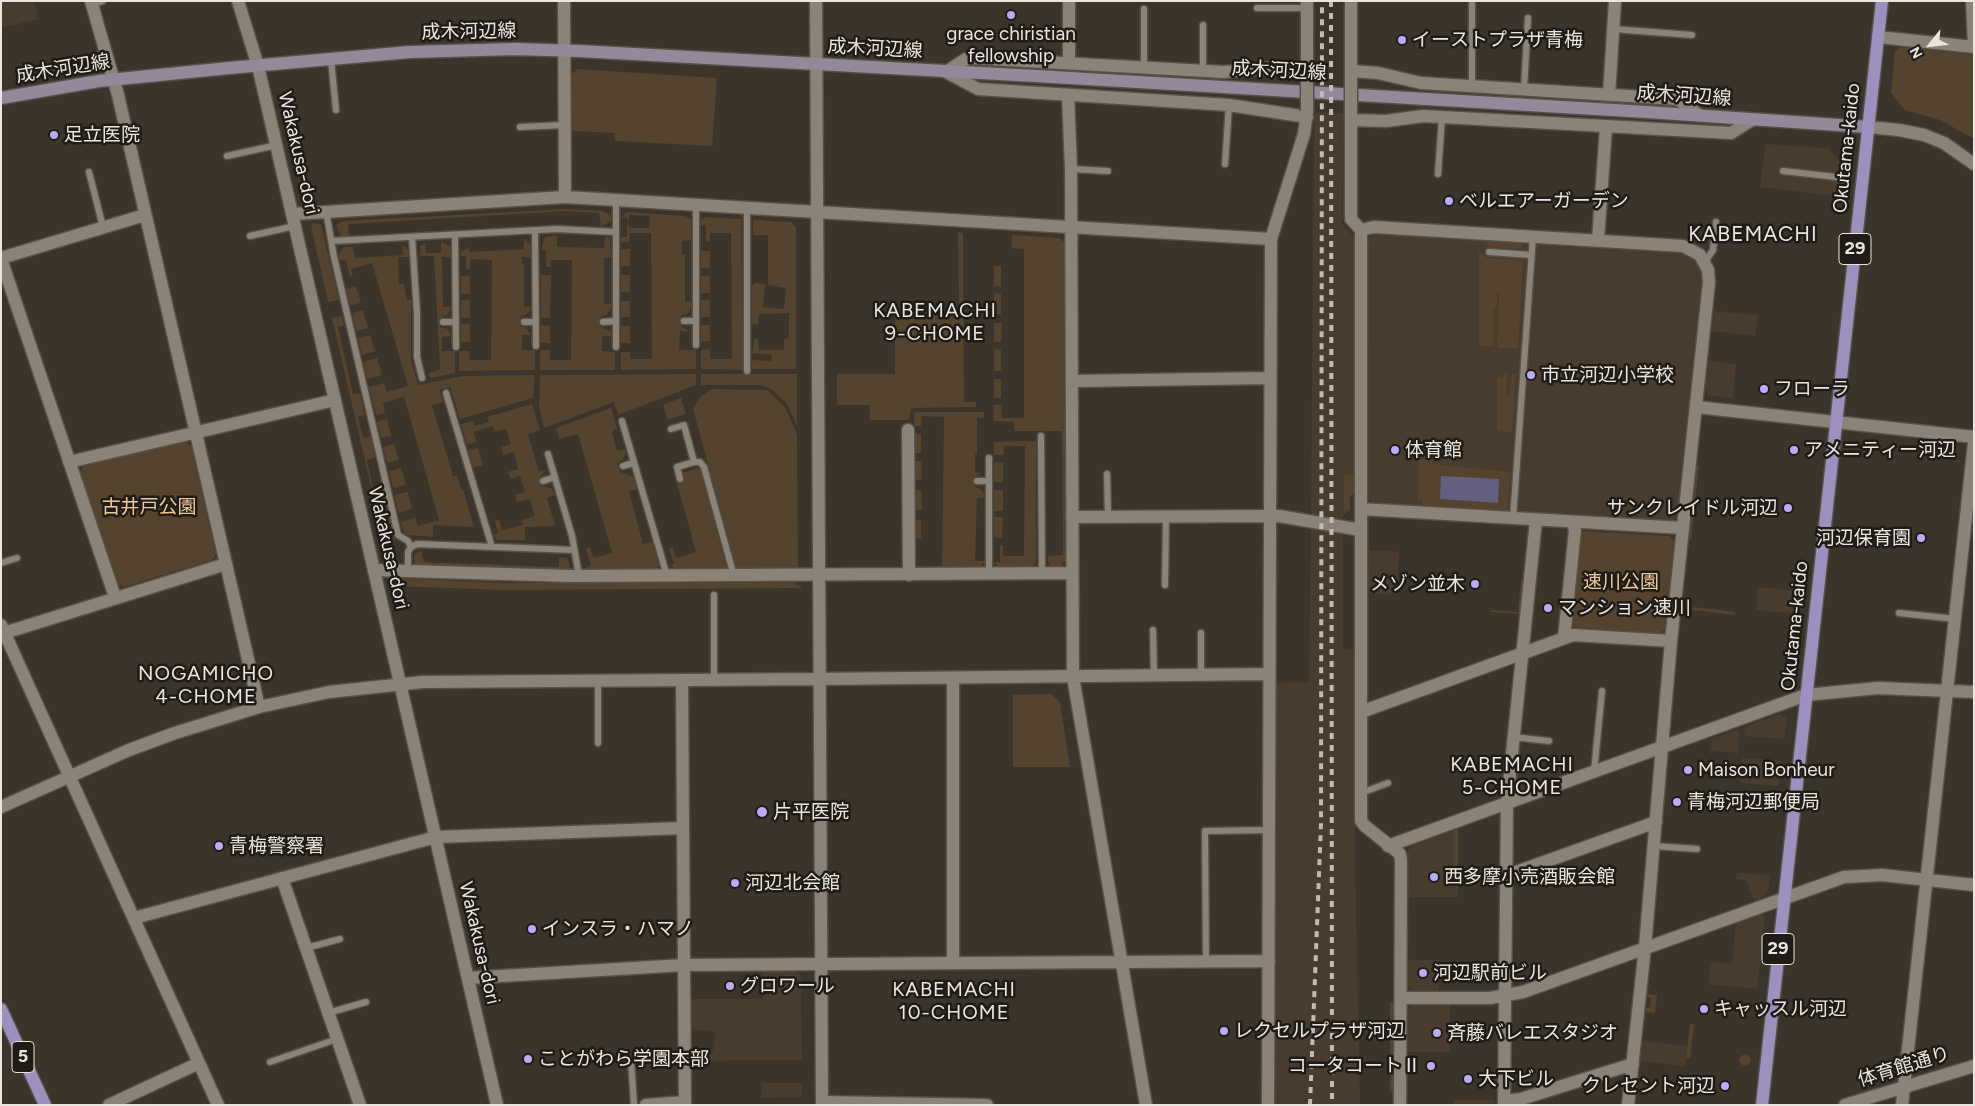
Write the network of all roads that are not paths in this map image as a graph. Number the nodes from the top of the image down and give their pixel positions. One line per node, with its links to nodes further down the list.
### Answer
1 (238, 1): 24 (street, Wakakusa-dori)
2 (564, 1): 20 (street)
3 (816, 1): 23 (street)
4 (1069, 1): 22 (street)
5 (1351, 1): 29 (street)
6 (1615, 1): 16 (street)
7 (1882, 1): 18 (main road, Okutama-kaido / 29)
8 (1972, 1): 19 (street)
9 (95, 2): 30 (street)
10 (1307, 4): 12 (lane); 28 (street)
11 (1472, 4): 31 (lane)
12 (1257, 8)
13 (1144, 9): 25 (lane)
14 (1528, 18): 32 (lane)
15 (1203, 25): 26 (lane)
16 (1613, 29): 17 (lane); 34 (street)
17 (1692, 35)
18 (1878, 37): 19 (street); 46 (main road, Okutama-kaido / 29)
19 (1974, 45)
20 (565, 50): 21 (main road, 成木河辺線); 23 (main road, 成木河辺線); 43 (street)
21 (331, 60): 24 (main road, 成木河辺線); 37 (lane)
22 (1069, 63): 25 (street); 27 (street)
23 (817, 64): 27 (main road, 成木河辺線); 62 (street)
24 (258, 66): 30 (main road, 成木河辺線); 47 (street, Wakakusa-dori)
25 (1144, 67): 26 (street)
26 (1203, 71): 28 (street)
27 (946, 72): 33 (street); 39 (main road, 成木河辺線)
28 (1307, 72): 38 (street, bridge)
29 (1351, 75): 31 (street); 40 (street, bridge)
30 (113, 80): 35 (main road, 成木河辺線); 63 (street)
31 (1472, 87): 32 (street)
32 (1524, 90): 34 (street)
33 (1068, 95): 36 (street); 51 (street)
34 (1609, 95): 39 (street)
35 (1, 98)
36 (1228, 105): 38 (street); 49 (lane)
37 (336, 110)
38 (1307, 114): 75 (street)
39 (1700, 116): 42 (main road, 成木河辺線)
40 (1350, 117): 41 (street); 68 (street)
41 (1442, 117): 45 (street); 55 (lane)
42 (1752, 120): 45 (street); 46 (main road, 成木河辺線)
43 (564, 125): 44 (lane); 57 (street)
44 (520, 127)
45 (1606, 127): 76 (street)
46 (1868, 127): 50 (street); 102 (main road, Okutama-kaido / 29)
47 (277, 144): 48 (lane); 64 (street, Wakakusa-dori)
48 (227, 156)
49 (1225, 164)
50 (1974, 164)
51 (1071, 169): 52 (lane); 67 (street)
52 (1108, 171)
53 (1783, 171): 56 (lane)
54 (89, 172): 66 (lane)
55 (1438, 174)
56 (1844, 185)
57 (565, 197): 58 (street); 61 (street)
58 (616, 200): 59 (street); 70 (lane)
59 (696, 205): 60 (street); 84 (lane)
60 (747, 208): 62 (street); 94 (lane)
61 (326, 211): 64 (street); 77 (lane)
62 (816, 213): 67 (street); 142 (street)
63 (145, 215): 66 (street); 105 (street)
64 (294, 220): 72 (lane); 99 (street, Wakakusa-dori)
65 (1716, 222): 81 (lane)
66 (103, 228): 80 (street)
67 (1071, 228): 75 (street); 97 (street)
68 (1361, 230): 73 (street); 121 (street)
69 (535, 231): 70 (lane); 71 (lane); 88 (lane)
70 (616, 232): 82 (lane)
71 (455, 235): 74 (lane); 86 (lane)
72 (250, 236)
73 (1534, 236): 76 (street); 79 (lane)
74 (412, 237): 77 (lane); 95 (lane)
75 (1271, 239): 96 (street)
76 (1598, 240): 81 (street)
77 (332, 241): 131 (lane)
78 (1489, 252): 79 (lane)
79 (1531, 255): 126 (lane)
80 (1, 259): 111 (street)
81 (1705, 262): 100 (street)
82 (616, 321): 89 (lane); 93 (lane)
83 (684, 321): 84 (lane)
84 (696, 321): 90 (lane)
85 (443, 322): 86 (lane)
86 (456, 322): 92 (lane)
87 (524, 322): 88 (lane)
88 (536, 322): 91 (lane)
89 (604, 322)
90 (696, 344)
91 (536, 346)
92 (456, 347)
93 (616, 347)
94 (748, 372)
95 (422, 378)
96 (1270, 378): 97 (street); 122 (street)
97 (1072, 381): 123 (street)
98 (446, 393): 132 (lane)
99 (335, 400): 105 (street); 137 (street, Wakakusa-dori)
100 (1696, 407): 102 (street); 129 (street)
101 (622, 421): 113 (lane)
102 (1836, 422): 107 (street); 171 (main road, Okutama-kaido / 29)
103 (671, 429): 112 (lane)
104 (908, 430): 143 (street)
105 (195, 432): 111 (street); 136 (street)
106 (1041, 436): 139 (lane)
107 (1974, 437)
108 (1974, 443): 151 (street)
109 (548, 454): 116 (lane)
110 (989, 458): 120 (lane)
111 (69, 462): 149 (street)
112 (694, 462): 117 (lane); 145 (lane)
113 (634, 463): 114 (lane); 146 (lane)
114 (623, 466)
115 (1107, 474): 124 (lane)
116 (555, 477): 118 (lane); 133 (lane)
117 (680, 479)
118 (543, 481)
119 (977, 481): 120 (lane)
120 (989, 481): 140 (lane)
121 (1361, 509): 126 (street); 130 (street)
122 (1270, 516): 125 (street); 130 (street); 158 (street)
123 (1072, 517): 124 (street); 141 (street)
124 (1108, 517): 125 (street)
125 (1166, 517): 147 (lane)
126 (1513, 519): 127 (street)
127 (1536, 520): 128 (street); 157 (street)
128 (1573, 522): 129 (street); 155 (street)
129 (1683, 528): 156 (street)
130 (1361, 530): 173 (street)
131 (411, 547): 132 (lane); 138 (lane)
132 (492, 547): 133 (lane)
133 (574, 550): 144 (lane)
134 (17, 558): 135 (lane)
135 (1, 563)
136 (226, 564): 149 (street); 172 (street)
137 (374, 570): 138 (street); 167 (street, Wakakusa-dori)
138 (408, 572): 144 (street)
139 (1042, 573): 140 (street); 141 (street)
140 (989, 574): 143 (street)
141 (1072, 574): 161 (street)
142 (818, 575): 143 (street); 145 (street); 163 (street)
143 (908, 575)
144 (580, 576): 146 (street)
145 (734, 576): 146 (street)
146 (668, 577)
147 (1165, 585)
148 (714, 594): 164 (lane)
149 (115, 597): 152 (street)
150 (1899, 613): 151 (lane)
151 (1956, 619): 169 (street)
152 (3, 629): 179 (street)
153 (1153, 630): 159 (lane)
154 (1201, 633): 160 (lane)
155 (1564, 638): 156 (street); 157 (street)
156 (1671, 641): 177 (street)
157 (1522, 653): 173 (street); 174 (street)
158 (1269, 674): 160 (street); 186 (street)
159 (1154, 676): 160 (street); 161 (street)
160 (1201, 676)
161 (1073, 677): 162 (street); 202 (street)
162 (952, 678): 163 (street); 203 (street)
163 (819, 679): 164 (street); 204 (street)
164 (714, 680): 166 (street)
165 (598, 681): 166 (street); 167 (street); 176 (lane)
166 (682, 681): 185 (street)
167 (401, 684): 172 (street); 187 (street, Wakakusa-dori)
168 (1602, 691): 178 (lane)
169 (1948, 691): 170 (street); 171 (street); 193 (street)
170 (1974, 692)
171 (1806, 695): 177 (street); 195 (main road, Okutama-kaido / 29)
172 (259, 707): 179 (street)
173 (1361, 712): 181 (street)
174 (1513, 737): 175 (lane); 182 (street)
175 (1549, 741)
176 (598, 743)
177 (1662, 747): 178 (street); 184 (street)
178 (1594, 772): 182 (street)
179 (70, 776): 183 (street); 196 (street)
180 (1388, 783): 181 (lane)
181 (1361, 793): 188 (street)
182 (1507, 803): 188 (street); 191 (street)
183 (1, 807)
184 (1656, 822): 189 (street); 191 (street)
185 (683, 828): 187 (street); 205 (street)
186 (1269, 830): 200 (lane); 201 (street)
187 (436, 837): 192 (street); 206 (street, Wakakusa-dori)
188 (1388, 846): 208 (street)
189 (1654, 846): 190 (lane); 198 (street)
190 (1697, 849)
191 (1506, 876): 207 (street)
192 (282, 878): 196 (street); 199 (street)
193 (1927, 880): 194 (street); 195 (street); 218 (street)
194 (1974, 885)
195 (1784, 897): 198 (street); 234 (main road, Okutama-kaido / 29)
196 (134, 918): 215 (street)
197 (340, 939): 199 (lane)
198 (1645, 947): 207 (street); 216 (street)
199 (306, 948): 211 (street)
200 (1206, 961): 201 (street); 202 (street)
201 (1269, 961): 231 (street)
202 (1122, 962): 203 (street); 230 (street)
203 (953, 963): 204 (street)
204 (822, 964): 205 (street); 220 (street)
205 (684, 965): 206 (street); 219 (street)
206 (468, 978): 226 (street, Wakakusa-dori)
207 (1505, 996): 208 (street); 221 (street)
208 (1401, 998): 232 (street)
209 (366, 1002): 211 (lane)
210 (1, 1009): 222 (main road, 5)
211 (328, 1013): 212 (street)
212 (337, 1039): 214 (lane); 225 (street)
213 (631, 1061): 227 (lane)
214 (270, 1062)
215 (199, 1063): 223 (street); 224 (street)
216 (1633, 1064): 221 (street); 233 (street)
217 (1974, 1066): 218 (street, 体育館通り)
218 (1904, 1086): 235 (street, 体育館通り); 236 (street)
219 (685, 1103): 228 (street)
220 (822, 1103): 229 (street)
221 (1504, 1103)
222 (45, 1105)
223 (109, 1105)
224 (218, 1105)
225 (360, 1105)
226 (497, 1105)
227 (634, 1105)
228 (646, 1105)
229 (987, 1105)
230 (1146, 1105)
231 (1268, 1105)
232 (1400, 1105)
233 (1628, 1105)
234 (1762, 1105)
235 (1845, 1105)
236 (1902, 1105)

